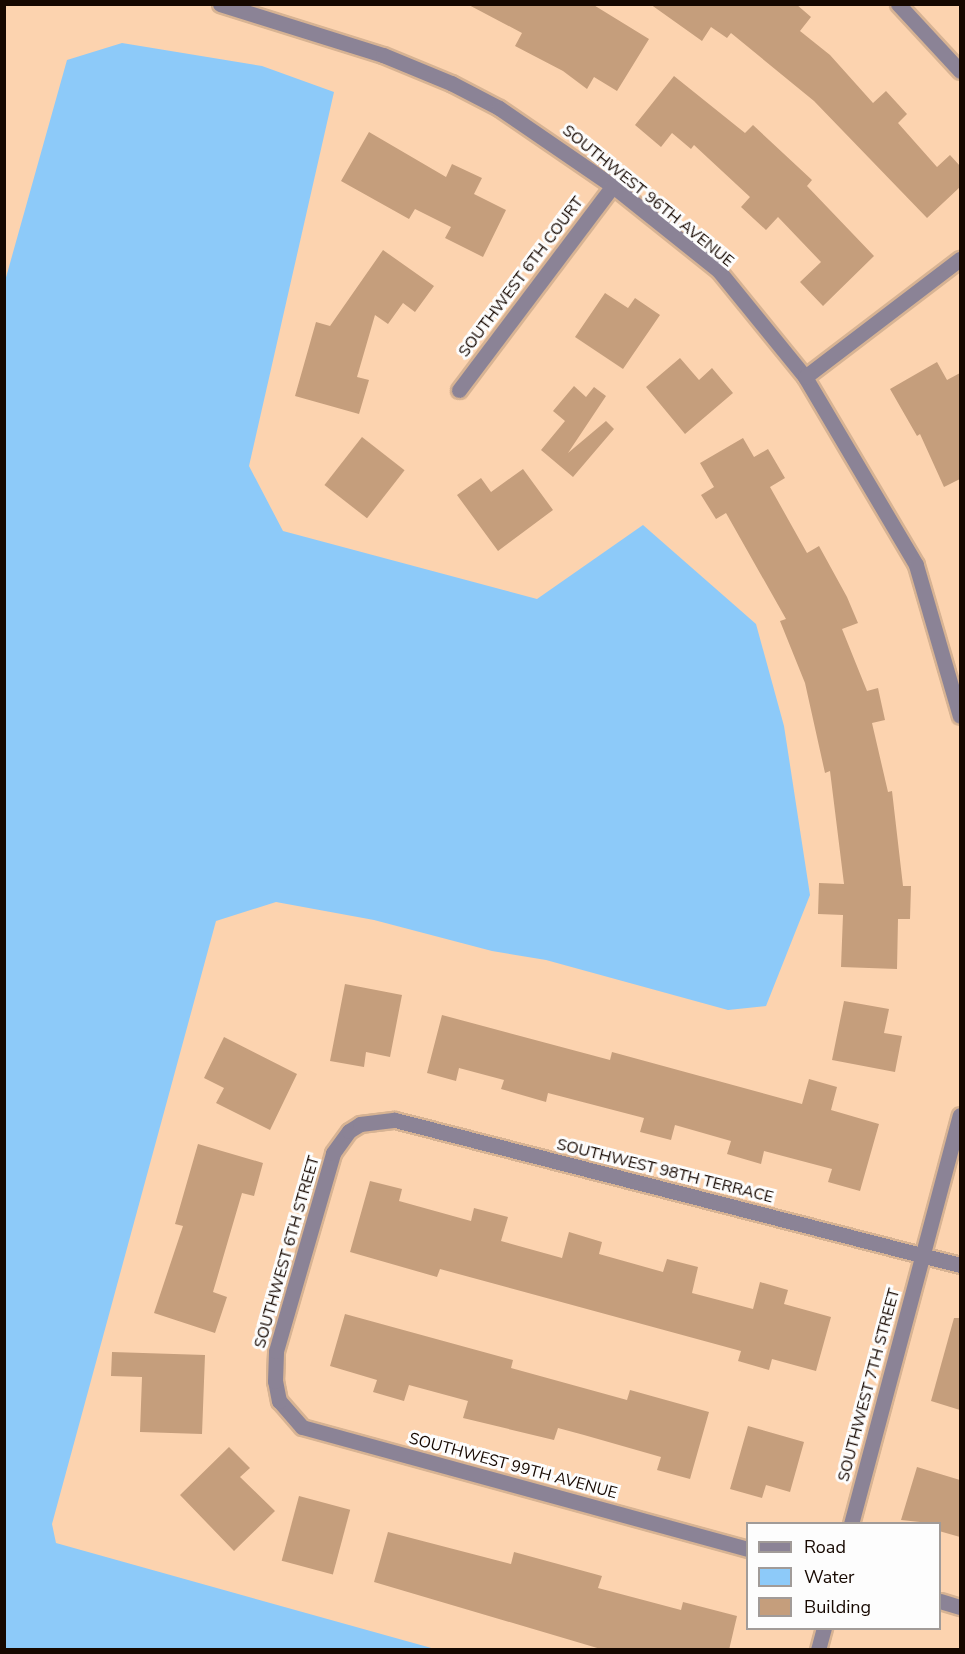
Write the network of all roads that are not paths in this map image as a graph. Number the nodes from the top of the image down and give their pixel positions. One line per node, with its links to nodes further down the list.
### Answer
1 (220, 4): 4 (street, SOUTHWEST 96TH AVENUE)
2 (898, 4): 3 (street)
3 (960, 71)
4 (612, 186): 6 (street, SOUTHWEST 96TH AVENUE); 7 (street, SOUTHWEST 6TH COURT)
5 (960, 260): 6 (street)
6 (805, 377): 8 (street, SOUTHWEST 96TH AVENUE)
7 (459, 390)
8 (960, 716)
9 (960, 1115): 11 (street)
10 (360, 1124): 11 (street, SOUTHWEST 98TH TERRACE); 13 (street, SOUTHWEST 6TH STREET)
11 (921, 1255): 12 (street, SOUTHWEST 98TH TERRACE); 14 (street, SOUTHWEST 7TH STREET)
12 (960, 1265)
13 (279, 1401): 15 (street, SOUTHWEST 99TH AVENUE)
14 (852, 1522)
15 (746, 1549)
16 (941, 1601): 17 (street)
17 (960, 1606)
18 (824, 1630): 19 (street)
19 (818, 1650)

